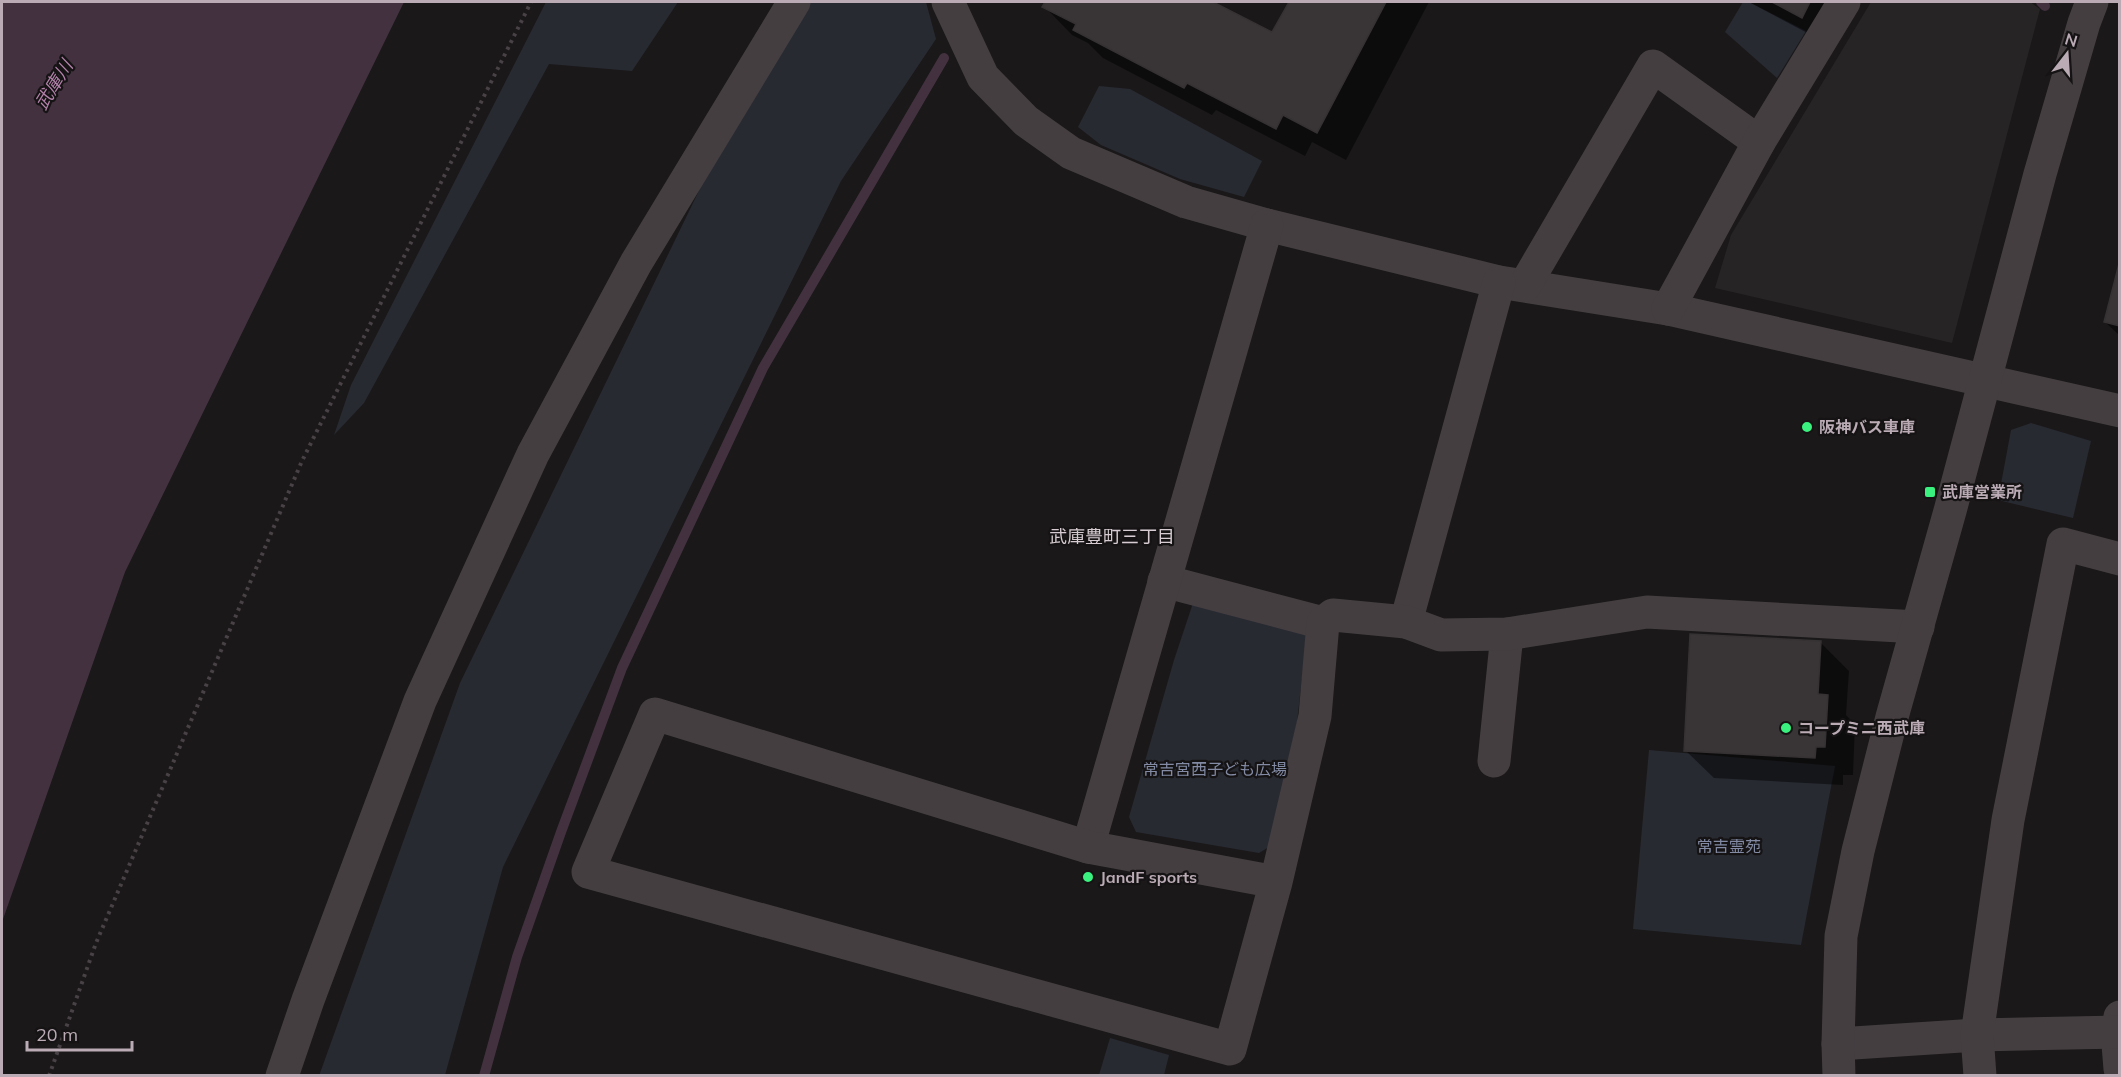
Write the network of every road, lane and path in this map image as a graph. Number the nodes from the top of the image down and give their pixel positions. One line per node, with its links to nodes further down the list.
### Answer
1 (531, 2): 25 (path)
2 (794, 2): 26 (street)
3 (948, 2): 7 (street)
4 (1844, 2): 6 (street)
5 (2092, 2): 10 (street)
6 (1759, 142): 8 (street); 9 (street)
7 (1267, 225): 8 (street); 13 (street)
8 (1512, 283): 9 (street); 14 (street)
9 (1668, 309): 10 (street)
10 (1985, 381): 11 (street); 16 (street)
11 (2120, 411)
12 (2120, 559): 22 (street)
13 (1164, 581): 15 (street); 19 (street)
14 (1406, 622): 15 (street); 17 (street)
15 (1323, 623): 20 (street)
16 (1918, 627): 17 (street); 23 (street)
17 (1507, 634): 18 (street)
18 (1494, 761)
19 (1088, 847): 20 (street); 20 (street)
20 (1276, 882)
21 (2118, 1027): 22 (street); 24 (street)
22 (1977, 1035): 23 (street); 27 (street)
23 (1838, 1060)
24 (2120, 1069)
25 (49, 1076)
26 (282, 1076)
27 (1980, 1076)

